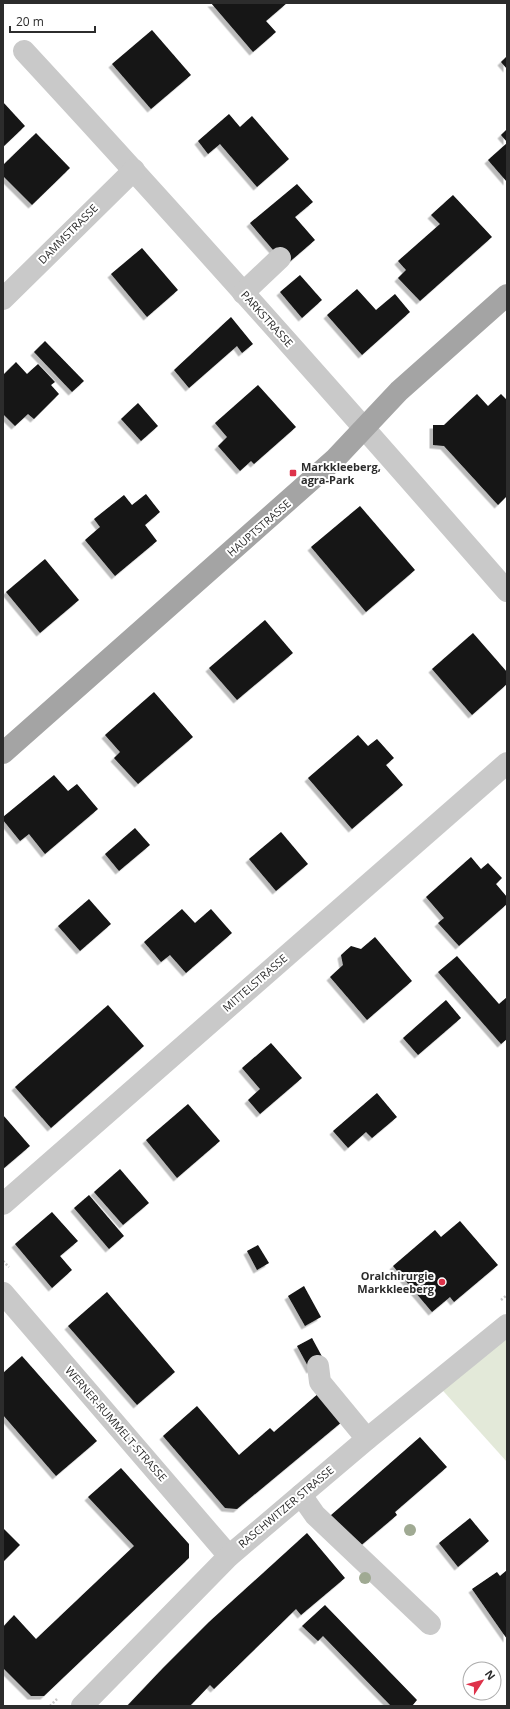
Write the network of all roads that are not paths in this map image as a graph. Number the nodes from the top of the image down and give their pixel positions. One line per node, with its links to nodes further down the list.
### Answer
1 (24, 50): 2 (street, PARKSTRASSE)
2 (134, 170): 4 (street, PARKSTRASSE); 6 (street, DAMMSTRASSE)
3 (280, 258): 4 (street)
4 (243, 293): 7 (street, PARKSTRASSE)
5 (507, 295): 7 (main road, HAUPTSTRASSE)
6 (3, 299)
7 (365, 429): 8 (street, PARKSTRASSE); 9 (main road, HAUPTSTRASSE)
8 (507, 591)
9 (3, 753)
10 (507, 763): 11 (street, MITTELSTRASSE)
11 (3, 1204)
12 (3, 1293): 17 (street, WERNER-RUMMELT-STRASSE)
13 (507, 1326): 15 (street, RASCHWITZER STRASSE)
14 (318, 1366): 15 (street)
15 (367, 1439): 16 (street, RASCHWITZER STRASSE)
16 (301, 1495): 17 (street, RASCHWITZER STRASSE); 18 (street)
17 (229, 1556): 19 (street, RASCHWITZER STRASSE)
18 (430, 1624)
19 (82, 1706)

